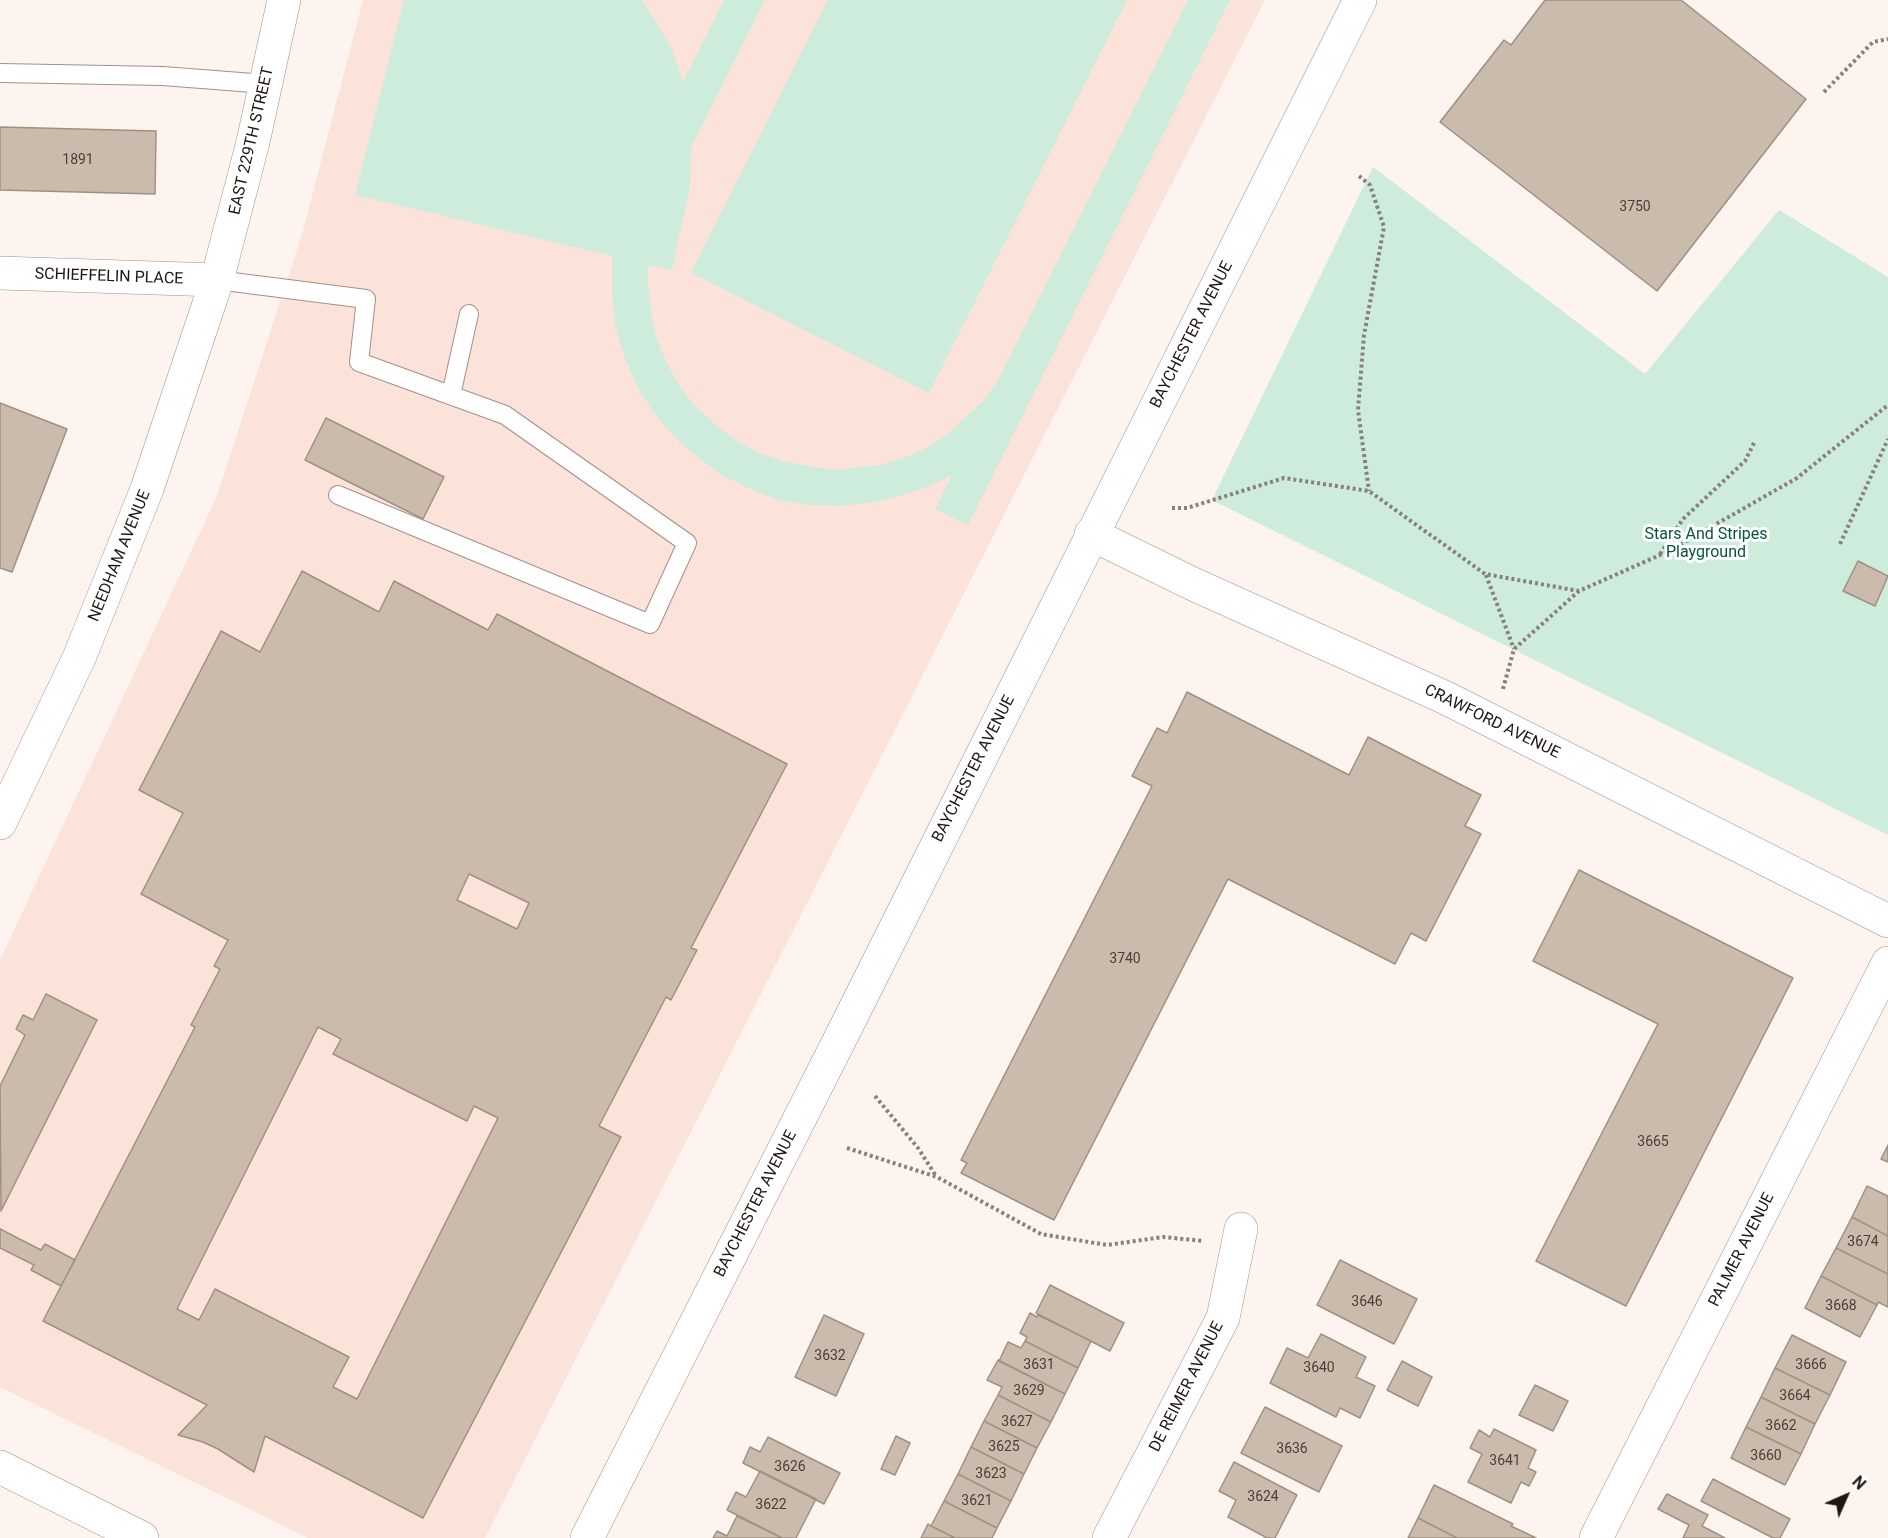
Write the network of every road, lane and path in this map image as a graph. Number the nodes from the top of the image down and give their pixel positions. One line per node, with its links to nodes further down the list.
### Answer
1 (284, 0): 5 (street, EAST 229TH STREET)
2 (1360, 0): 18 (street, BAYCHESTER AVENUE)
3 (1888, 39): 6 (path)
4 (0, 73): 5 (lane)
5 (266, 84): 9 (street, EAST 229TH STREET)
6 (1824, 92)
7 (1359, 176): 15 (path)
8 (0, 273): 9 (street, SCHIEFFELIN PLACE)
9 (217, 280): 11 (lane); 25 (street, NEEDHAM AVENUE)
10 (469, 314): 11 (lane)
11 (451, 394): 16 (lane)
12 (1888, 405): 20 (path)
13 (1888, 439): 19 (path)
14 (1754, 443): 20 (path)
15 (1369, 491): 17 (path); 21 (path)
16 (338, 495)
17 (1172, 508)
18 (1091, 534): 24 (street, CRAWFORD AVENUE); 35 (street, BAYCHESTER AVENUE)
19 (1840, 544)
20 (1660, 555): 22 (path)
21 (1485, 574): 22 (path); 23 (path)
22 (1579, 591): 23 (path)
23 (1514, 649): 24 (path)
24 (1495, 722): 26 (street, CRAWFORD AVENUE)
25 (0, 823)
26 (1888, 921)
27 (1888, 963): 37 (street, PALMER AVENUE)
28 (875, 1096): 30 (path)
29 (847, 1148): 30 (path)
30 (937, 1177): 31 (path)
31 (1240, 1236): 36 (street, DE REIMER AVENUE)
32 (0, 1467): 33 (street)
33 (103, 1529): 34 (street)
34 (142, 1538)
35 (587, 1538)
36 (1109, 1538)
37 (1596, 1538)

